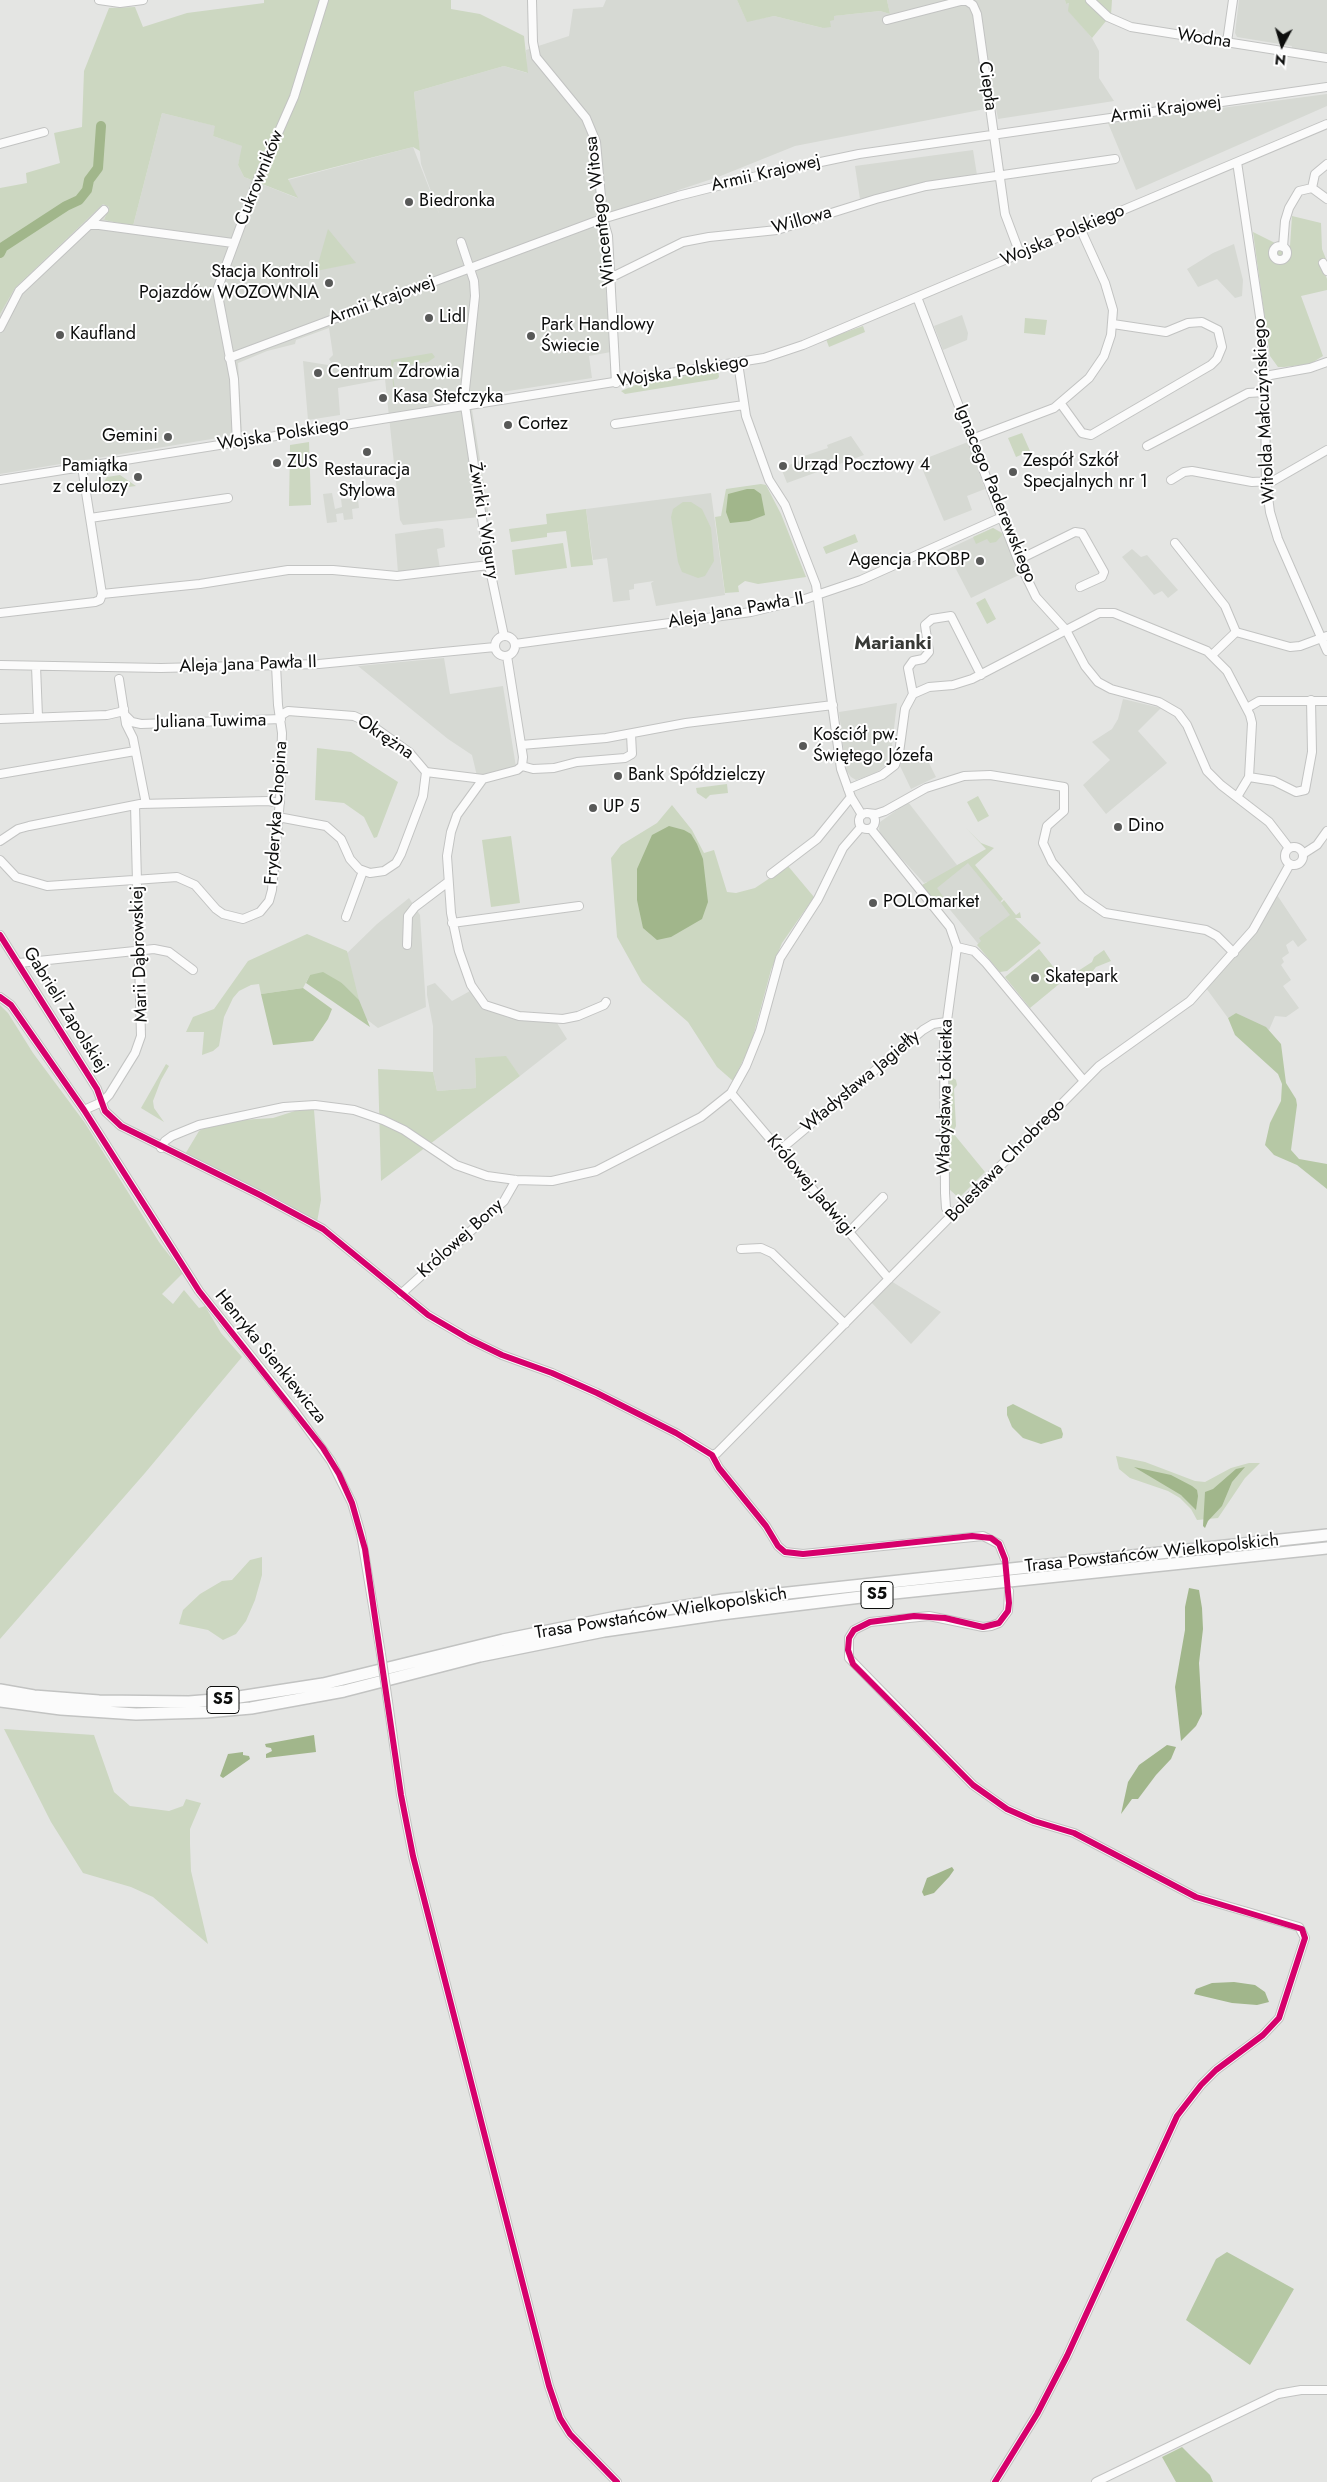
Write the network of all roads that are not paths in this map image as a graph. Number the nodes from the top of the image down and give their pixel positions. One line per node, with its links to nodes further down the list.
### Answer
1 (99, 0): 2 (street)
2 (143, 0)
3 (324, 0): 26 (street, Cukrowników)
4 (532, 0): 22 (street, Wincentego Witosa)
5 (1090, 0): 8 (street, Wodna)
6 (1232, 0): 8 (street)
7 (887, 20): 13 (street, Ciepła)
8 (1227, 42): 9 (street, Wodna)
9 (1327, 58)
10 (1327, 87): 13 (street, Armii Krajowej)
11 (1327, 124): 16 (street, Wojska Polskiego)
12 (44, 132): 14 (street)
13 (994, 134): 18 (street, Ciepła); 22 (street, Armii Krajowej)
14 (0, 144)
15 (1115, 159): 18 (street, Willowa)
16 (1237, 162): 24 (street, Wojska Polskiego); 37 (street, Witolda Małcużyńskiego)
17 (1327, 164): 19 (street)
18 (999, 175): 28 (street, Ciepła); 32 (street, Willowa)
19 (1312, 188): 20 (street); 27 (street)
20 (1327, 199)
21 (104, 210): 23 (street)
22 (603, 219): 30 (street, Armii Krajowej); 32 (street, Wincentego Witosa)
23 (89, 225): 26 (street); 35 (street)
24 (1080, 228): 28 (street, Wojska Polskiego); 34 (street)
25 (461, 242): 30 (street, Żwirki i Wigury)
26 (233, 243): 36 (street, Cukrowników)
27 (1284, 247)
28 (1020, 254): 33 (street, Wojska Polskiego)
29 (1323, 263): 31 (street)
30 (470, 270): 36 (street, Armii Krajowej); 46 (street, Żwirki i Wigury)
31 (1327, 271)
32 (610, 278): 42 (street, Wincentego Witosa)
33 (918, 297): 39 (street, Wojska Polskiego); 48 (street, Ignacego Paderewskiego)
34 (1113, 324): 44 (street); 44 (street)
35 (0, 328)
36 (229, 358): 49 (street, Cukrowników)
37 (1264, 358): 40 (street); 41 (street, Witolda Małcużyńskiego)
38 (1327, 362): 40 (street)
39 (738, 363): 42 (street, Wojska Polskiego); 45 (street)
40 (1284, 372): 41 (street)
41 (1265, 376): 43 (street, Witolda Małcużyńskiego)
42 (616, 382): 46 (street, Wojska Polskiego)
43 (1265, 392): 50 (street); 55 (street, Witolda Małcużyńskiego)
44 (1061, 404): 48 (street)
45 (744, 405): 47 (street); 64 (street)
46 (464, 406): 49 (street, Wojska Polskiego); 61 (street, Żwirki i Wigury)
47 (615, 424)
48 (972, 440): 57 (street, Ignacego Paderewskiego)
49 (237, 443): 52 (street, Wojska Polskiego)
50 (1147, 446)
51 (1327, 450): 55 (street)
52 (82, 467): 53 (street, Wojska Polskiego); 58 (street)
53 (0, 480)
54 (1171, 480): 55 (street)
55 (1266, 482): 69 (street, Witolda Małcużyńskiego)
56 (228, 498): 58 (street)
57 (1002, 517): 60 (street, Ignacego Paderewskiego); 64 (street, Aleja Jana Pawła II)
58 (90, 518): 63 (street)
59 (1175, 543): 67 (street)
60 (1018, 560): 62 (street); 66 (street, Ignacego Paderewskiego)
61 (489, 565): 63 (street); 68 (street, Żwirki i Wigury)
62 (1080, 587)
63 (102, 594): 65 (street)
64 (818, 596): 70 (street, Aleja Jana Pawła II); 83 (street)
65 (0, 613)
66 (1066, 630): 73 (street); 78 (street); 101 (street, Ignacego Paderewskiego)
67 (1236, 632): 69 (street); 73 (street)
68 (504, 636): 70 (street); 71 (street)
69 (1324, 637): 72 (street, Witolda Małcużyńskiego)
70 (515, 644): 74 (street)
71 (495, 646): 74 (street); 76 (street, Aleja Jana Pawła II)
72 (1327, 651)
73 (1212, 655): 84 (street)
74 (507, 656): 93 (street)
75 (0, 665): 77 (street, Aleja Jana Pawła II)
76 (276, 665): 77 (street, Aleja Jana Pawła II); 88 (street, Fryderyka Chopina)
77 (36, 666): 87 (street)
78 (981, 674): 80 (street); 80 (street)
79 (118, 679): 86 (street)
80 (913, 694): 100 (street)
81 (1311, 700): 82 (street); 84 (street); 98 (street)
82 (1327, 701)
83 (832, 705): 91 (street); 100 (street)
84 (1247, 708): 98 (street)
85 (107, 715): 86 (street, Juliana Tuwima); 86 (street); 87 (street)
86 (126, 716): 90 (street, Juliana Tuwima); 92 (street)
87 (38, 717): 89 (street)
88 (280, 718): 90 (street, Juliana Tuwima); 96 (street, Okrężna); 102 (street, Fryderyka Chopina)
89 (0, 719)
90 (141, 724): 92 (street, Juliana Tuwima)
91 (631, 734): 93 (street); 95 (street)
92 (133, 738): 94 (street)
93 (521, 745): 95 (street)
94 (135, 751): 97 (street); 103 (street)
95 (522, 766): 99 (street)
96 (426, 772): 99 (street, Okrężna); 117 (street, Okrężna)
97 (0, 774)
98 (1249, 777): 101 (street)
99 (483, 779): 120 (street)
100 (849, 794): 106 (street); 118 (street)
101 (1236, 797): 113 (street, Ignacego Paderewskiego)
102 (280, 803): 103 (street); 107 (street, Fryderyka Chopina)
103 (146, 804): 104 (street)
104 (135, 805): 112 (street); 119 (street, Marii Dąbrowskiej)
105 (890, 808): 106 (street); 108 (street); 128 (street)
106 (864, 814): 108 (street); 109 (street)
107 (278, 817): 117 (street); 119 (street, Fryderyka Chopina)
108 (875, 819): 110 (street)
109 (860, 827): 110 (street); 135 (street)
110 (870, 829): 126 (street)
111 (1327, 831): 114 (street)
112 (0, 841)
113 (1288, 848): 114 (street); 116 (street)
114 (1303, 854): 116 (street)
115 (0, 860): 119 (street, Fryderyka Chopina)
116 (1290, 864): 128 (street, Bolesława Chrobrego)
117 (363, 871): 122 (street)
118 (771, 874)
119 (138, 879): 127 (street, Marii Dąbrowskiej)
120 (448, 882): 123 (street); 125 (street)
121 (579, 906): 123 (street)
122 (346, 917)
123 (452, 923): 132 (street)
124 (0, 935): 129 (street, Gabrieli Zapolskiej)
125 (407, 945)
126 (956, 947): 133 (street, Władysława Łokietka); 134 (street)
127 (140, 950): 129 (street); 130 (street); 136 (street, Marii Dąbrowskiej)
128 (1234, 953): 134 (street, Bolesława Chrobrego)
129 (19, 963): 136 (street, Gabrieli Zapolskiej)
130 (193, 970)
131 (0, 996): 137 (street, Henryka Sienkiewicza)
132 (606, 1002)
133 (946, 1022): 139 (street, Władysława Jagiełły); 142 (street, Władysława Łokietka)
134 (1084, 1081): 142 (street, Bolesława Chrobrego)
135 (732, 1092): 139 (street, Królowej Jadwigi); 140 (street)
136 (102, 1102): 137 (street, Marii Dąbrowskiej); 138 (street, Gabrieli Zapolskiej)
137 (84, 1110): 156 (street, Henryka Sienkiewicza, bridge)
138 (160, 1148): 140 (street); 146 (street, Gabrieli Zapolskiej)
139 (780, 1150): 143 (street, Królowej Jadwigi)
140 (516, 1180): 146 (street, Królowej Bony)
141 (883, 1197): 143 (street)
142 (952, 1216): 145 (street, Bolesława Chrobrego)
143 (849, 1232): 145 (street, Królowej Jadwigi)
144 (740, 1249): 147 (street)
145 (889, 1279): 147 (street, Bolesława Chrobrego)
146 (401, 1294): 148 (street, Gabrieli Zapolskiej)
147 (845, 1324): 148 (street, Bolesława Chrobrego)
148 (712, 1455): 151 (street)
149 (1327, 1535): 153 (highway, Trasa Powstańców Wielkopolskich / S5)
150 (1327, 1548): 154 (highway, Trasa Powstańców Wielkopolskich / S5)
151 (1005, 1560)
152 (1009, 1592): 157 (street)
153 (0, 1690)
154 (0, 1701)
155 (1327, 2390): 158 (street)
156 (617, 2482)
157 (995, 2482)
158 (1096, 2482)

